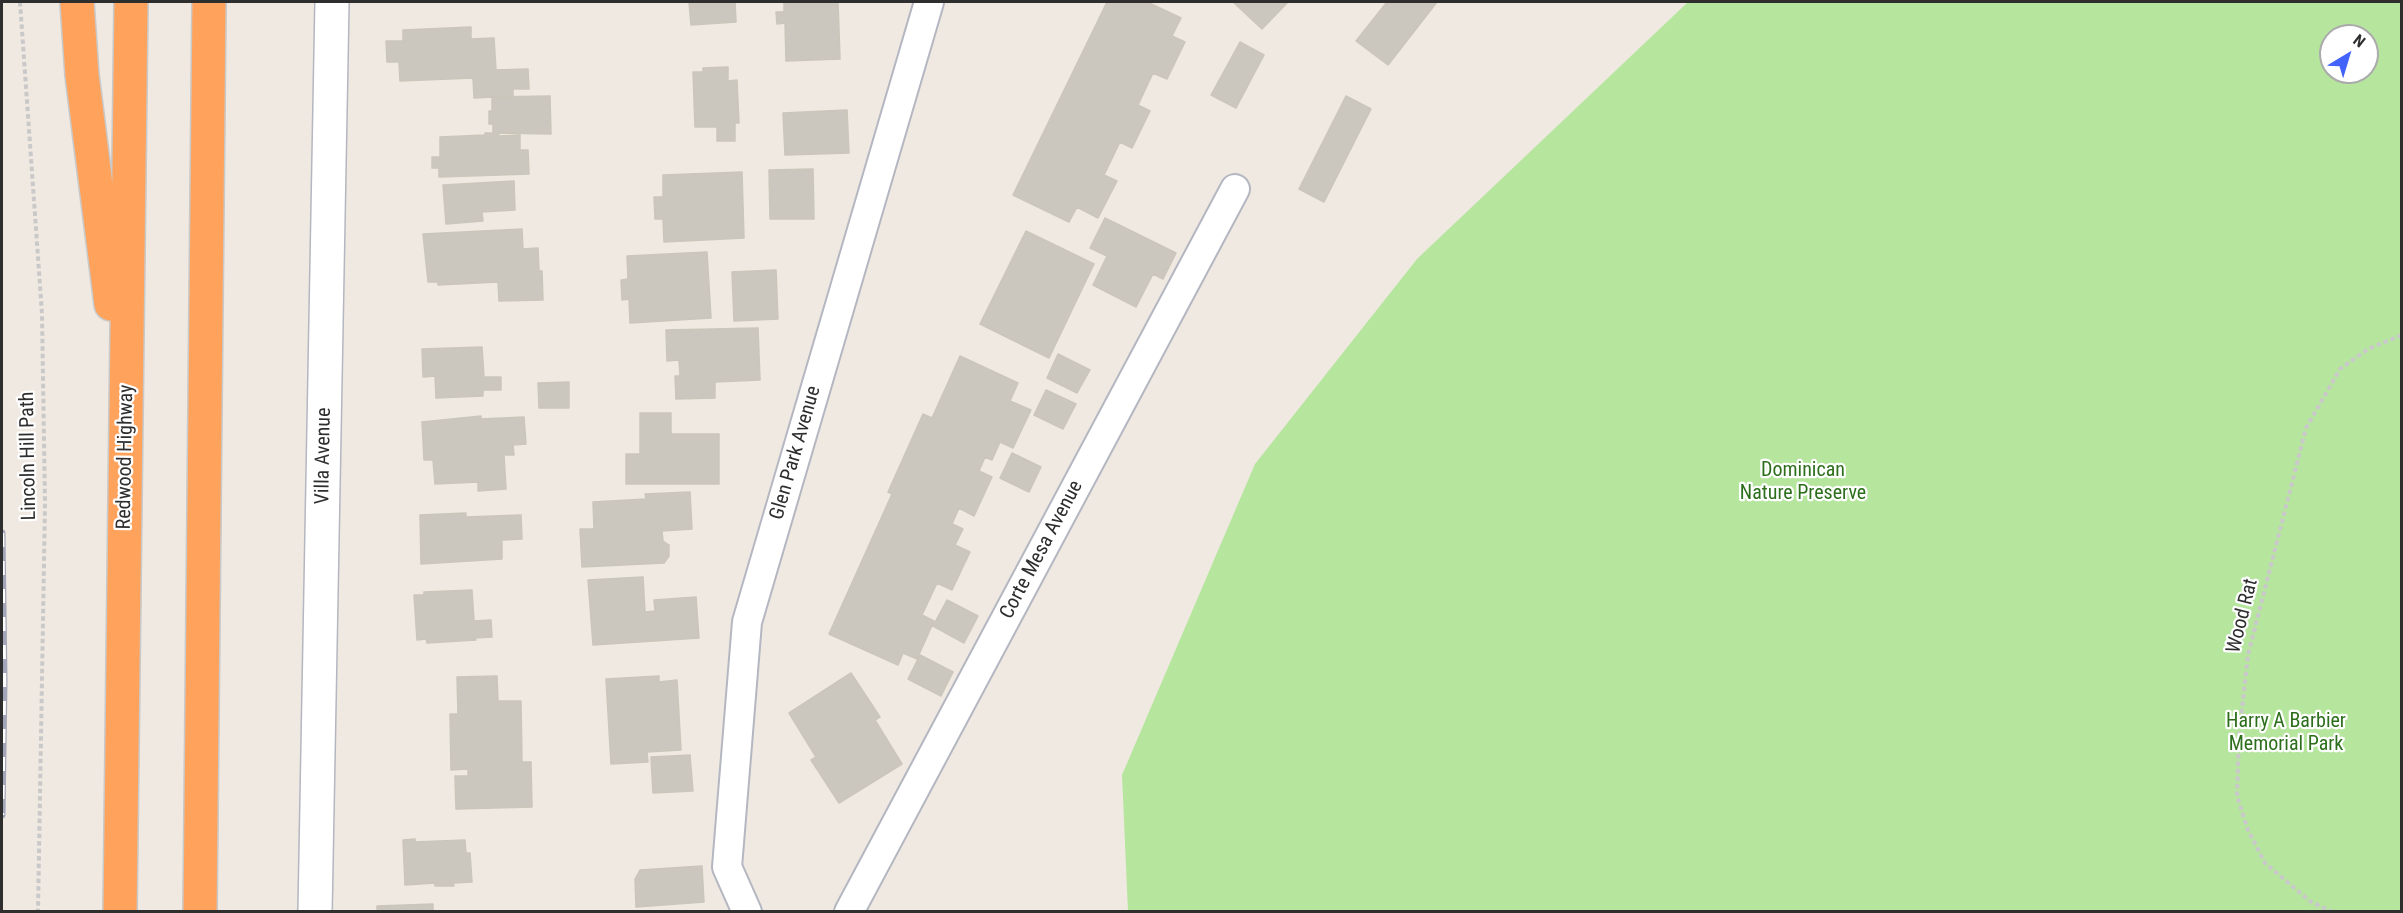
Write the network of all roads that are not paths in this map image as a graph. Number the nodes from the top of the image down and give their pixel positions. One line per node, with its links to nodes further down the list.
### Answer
1 (76, 2): 7 (highway)
2 (131, 2): 7 (highway, Redwood Highway)
3 (209, 2): 9 (highway)
4 (332, 2): 10 (street, Villa Avenue)
5 (929, 2): 11 (street, Glen Park Avenue)
6 (1235, 189): 12 (street, Corte Mesa Avenue)
7 (127, 432): 8 (highway, Redwood Highway)
8 (120, 912)
9 (200, 912)
10 (315, 912)
11 (747, 912)
12 (849, 912)

